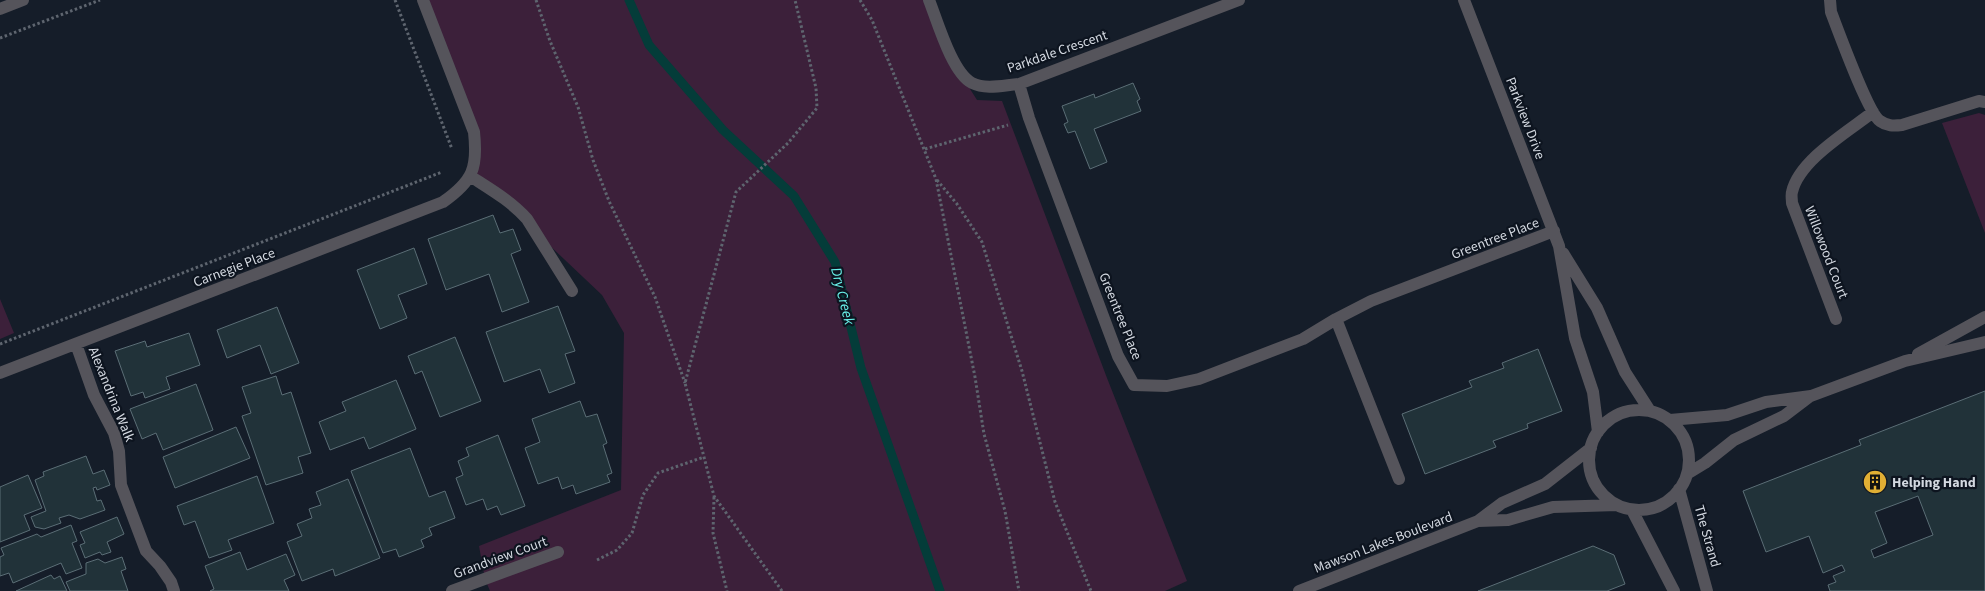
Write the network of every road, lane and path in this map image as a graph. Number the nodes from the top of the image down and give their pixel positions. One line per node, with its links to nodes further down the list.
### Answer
1 (23, 0): 12 (street)
2 (100, 0): 13 (path)
3 (394, 0): 19 (path)
4 (423, 0): 21 (street, Carnegie Place)
5 (536, 0): 34 (path)
6 (795, 0): 34 (path)
7 (860, 0): 18 (path)
8 (928, 0): 14 (street, Parkdale Crescent)
9 (1239, 0): 14 (street, Parkdale Crescent)
10 (1464, 0): 23 (street, Parkview Drive)
11 (1830, 0): 16 (street)
12 (0, 9)
13 (0, 38)
14 (1019, 84): 28 (street, Greentree Place)
15 (1985, 102): 16 (street)
16 (1873, 112): 27 (street, Willowood Court)
17 (1010, 125): 18 (path)
18 (925, 149): 22 (path)
19 (453, 152)
20 (445, 171): 30 (path)
21 (470, 176): 25 (street); 31 (street, Carnegie Place)
22 (936, 179): 54 (path); 55 (path)
23 (1554, 231): 24 (street, Parkview Drive); 28 (street, Greentree Place)
24 (1559, 246): 36 (street, Parkview Drive); 38 (street, Parkview Drive)
25 (572, 291)
26 (1985, 317): 32 (street)
27 (1836, 318)
28 (1336, 319): 42 (street)
29 (1985, 342): 32 (street)
30 (0, 344)
31 (76, 344): 33 (street, Carnegie Place); 50 (street, Alexandrina Walk)
32 (1905, 361): 35 (street)
33 (0, 373)
34 (685, 383): 40 (path)
35 (1811, 396): 37 (street); 41 (street)
36 (1650, 411): 37 (street); 38 (street)
37 (1670, 420): 41 (street)
38 (1598, 432): 39 (street)
39 (1590, 448): 45 (street); 47 (street, Mawson Lakes Boulevard)
40 (704, 457): 44 (path); 49 (path)
41 (1687, 474): 43 (street)
42 (1399, 479)
43 (1679, 489): 46 (street); 58 (street, The Strand)
44 (714, 496): 52 (path); 53 (path)
45 (1617, 505): 46 (street); 47 (street, Mawson Lakes Boulevard)
46 (1632, 510): 57 (street)
47 (1478, 521): 56 (street, Mawson Lakes Boulevard)
48 (558, 552): 51 (street, Grandview Court)
49 (597, 560)
50 (174, 591)
51 (452, 591)
52 (727, 591)
53 (782, 591)
54 (1019, 591)
55 (1090, 591)
56 (1299, 591)
57 (1674, 591)
58 (1707, 591)

